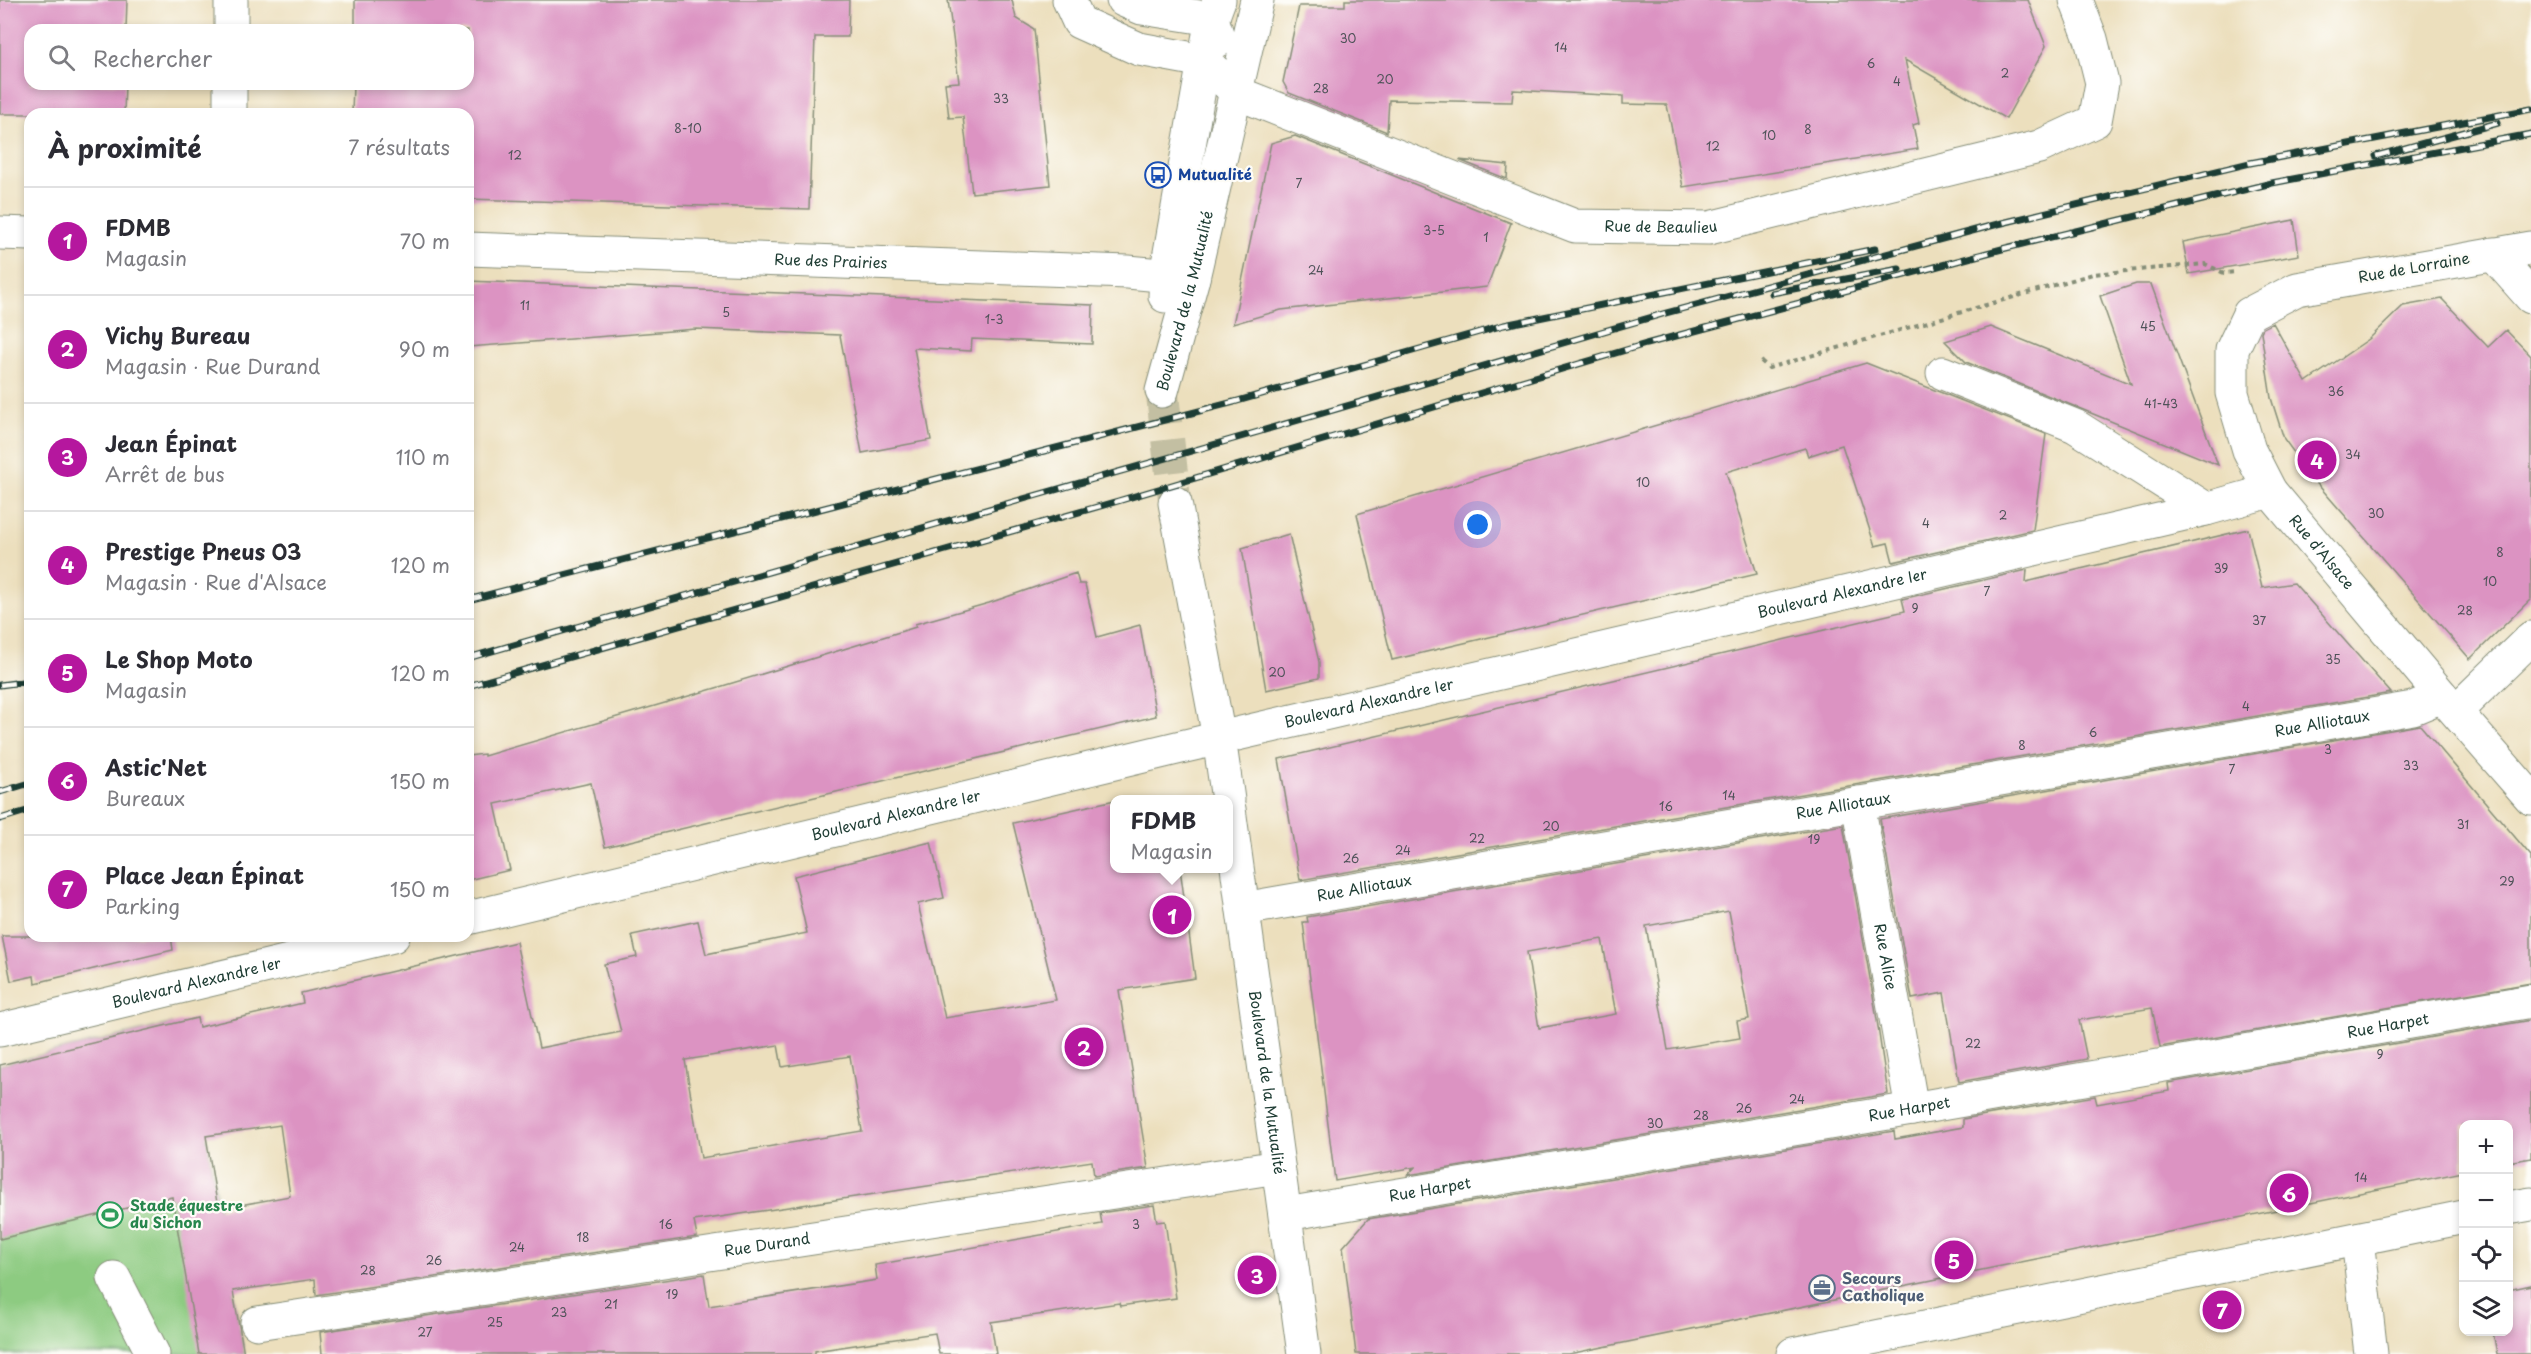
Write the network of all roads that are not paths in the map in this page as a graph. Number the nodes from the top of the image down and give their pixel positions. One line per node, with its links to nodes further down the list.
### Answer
1 (231, 0): 7 (street)
2 (1069, 0): 8 (street)
3 (1123, 0): 6 (street)
4 (1257, 0): 10 (street, Boulevard de la Mutualité)
5 (2076, 0): 10 (street, Rue de Beaulieu)
6 (1216, 9): 8 (street, Boulevard de la Mutualité); 10 (street)
7 (231, 24)
8 (1204, 61): 10 (street); 17 (street, Boulevard de la Mutualité)
9 (230, 90): 11 (street)
10 (1237, 93): 17 (street, Boulevard de la Mutualité)
11 (230, 108)
12 (0, 233): 13 (street)
13 (24, 234)
14 (2531, 248): 16 (street, Rue de Lorraine)
15 (474, 249): 17 (street, Rue des Prairies)
16 (2493, 254): 18 (street, Rue de Lorraine); 19 (street)
17 (1179, 277)
18 (2297, 289): 21 (street, Rue d'Alsace)
19 (2531, 297)
20 (1942, 372): 23 (street)
21 (2270, 491): 23 (street, Boulevard Alexandre Ier); 25 (street, Rue d'Alsace)
22 (1175, 503): 26 (street)
23 (2206, 509): 26 (street, Boulevard Alexandre Ier)
24 (2531, 638): 25 (street)
25 (2449, 704): 28 (street, Rue d'Alsace); 29 (street, Rue Alliotaux)
26 (1219, 738): 27 (street); 32 (street, Boulevard Alexandre Ier)
27 (1227, 795)
28 (2531, 798)
29 (1858, 804): 31 (street, Rue Alliotaux); 36 (street, Rue Alice)
30 (1233, 838): 31 (street, Boulevard de la Mutualité)
31 (1243, 909): 37 (street, Boulevard de la Mutualité)
32 (474, 917)
33 (368, 942): 35 (street, Boulevard Alexandre Ier)
34 (2531, 1000): 36 (street, Rue Harpet)
35 (0, 1030)
36 (1912, 1109): 40 (street, Rue Harpet)
37 (1278, 1167): 40 (street, Boulevard de la Mutualité); 44 (street, Rue Durand)
38 (2531, 1204): 39 (street)
39 (2513, 1207)
40 (1286, 1214): 46 (street, Boulevard de la Mutualité)
41 (2459, 1218): 42 (street)
42 (2358, 1239): 47 (street); 48 (street)
43 (114, 1278): 45 (street)
44 (257, 1323)
45 (153, 1354)
46 (1304, 1354)
47 (1793, 1354)
48 (2371, 1354)

